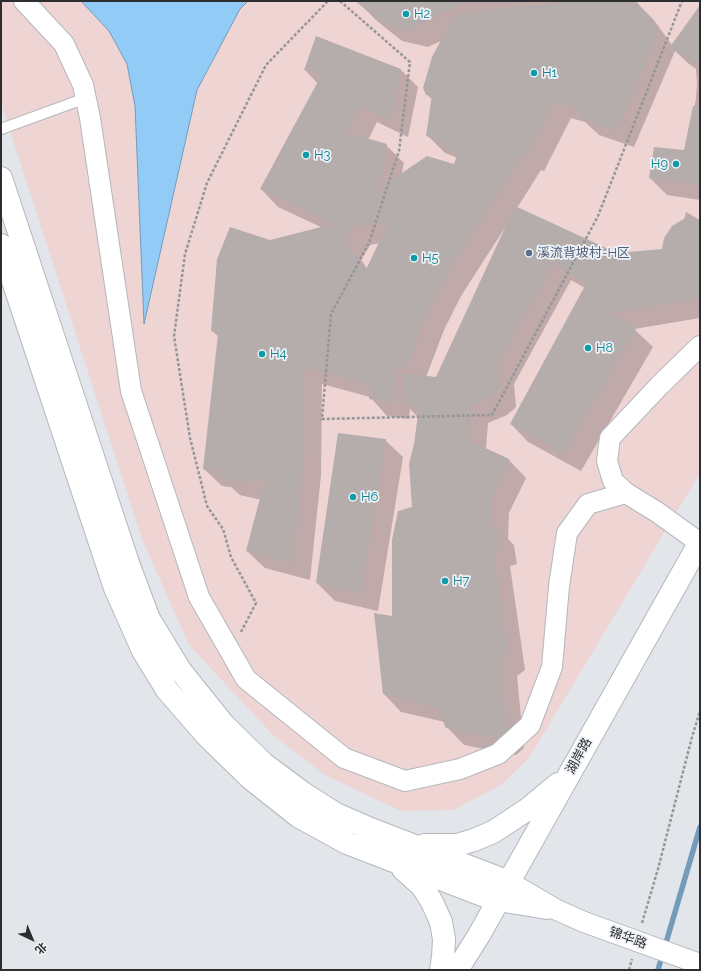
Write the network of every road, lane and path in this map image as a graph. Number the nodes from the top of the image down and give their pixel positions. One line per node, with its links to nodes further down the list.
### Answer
1 (24, 1): 5 (street)
2 (328, 1): 12 (path)
3 (340, 1): 4 (path)
4 (682, 1)
5 (86, 98): 6 (lane); 12 (street)
6 (1, 130)
7 (1, 178): 15 (street)
8 (1, 245): 15 (street)
9 (700, 346): 10 (street)
10 (626, 493): 11 (street); 12 (street)
11 (700, 542): 14 (street, 湖岸路)
12 (231, 652)
13 (700, 711): 19 (path)
14 (569, 773): 15 (street); 16 (street, 湖岸路)
15 (399, 852): 16 (street); 17 (street); 22 (street)
16 (509, 882): 17 (street, 湖岸路); 18 (street, 锦华路)
17 (498, 901): 18 (street, 锦华路); 23 (street, 湖岸路)
18 (557, 910): 21 (street, 锦华路, bridge)
19 (641, 927)
20 (633, 956): 24 (path)
21 (700, 964)
22 (441, 970)
23 (457, 970)
24 (629, 970)

